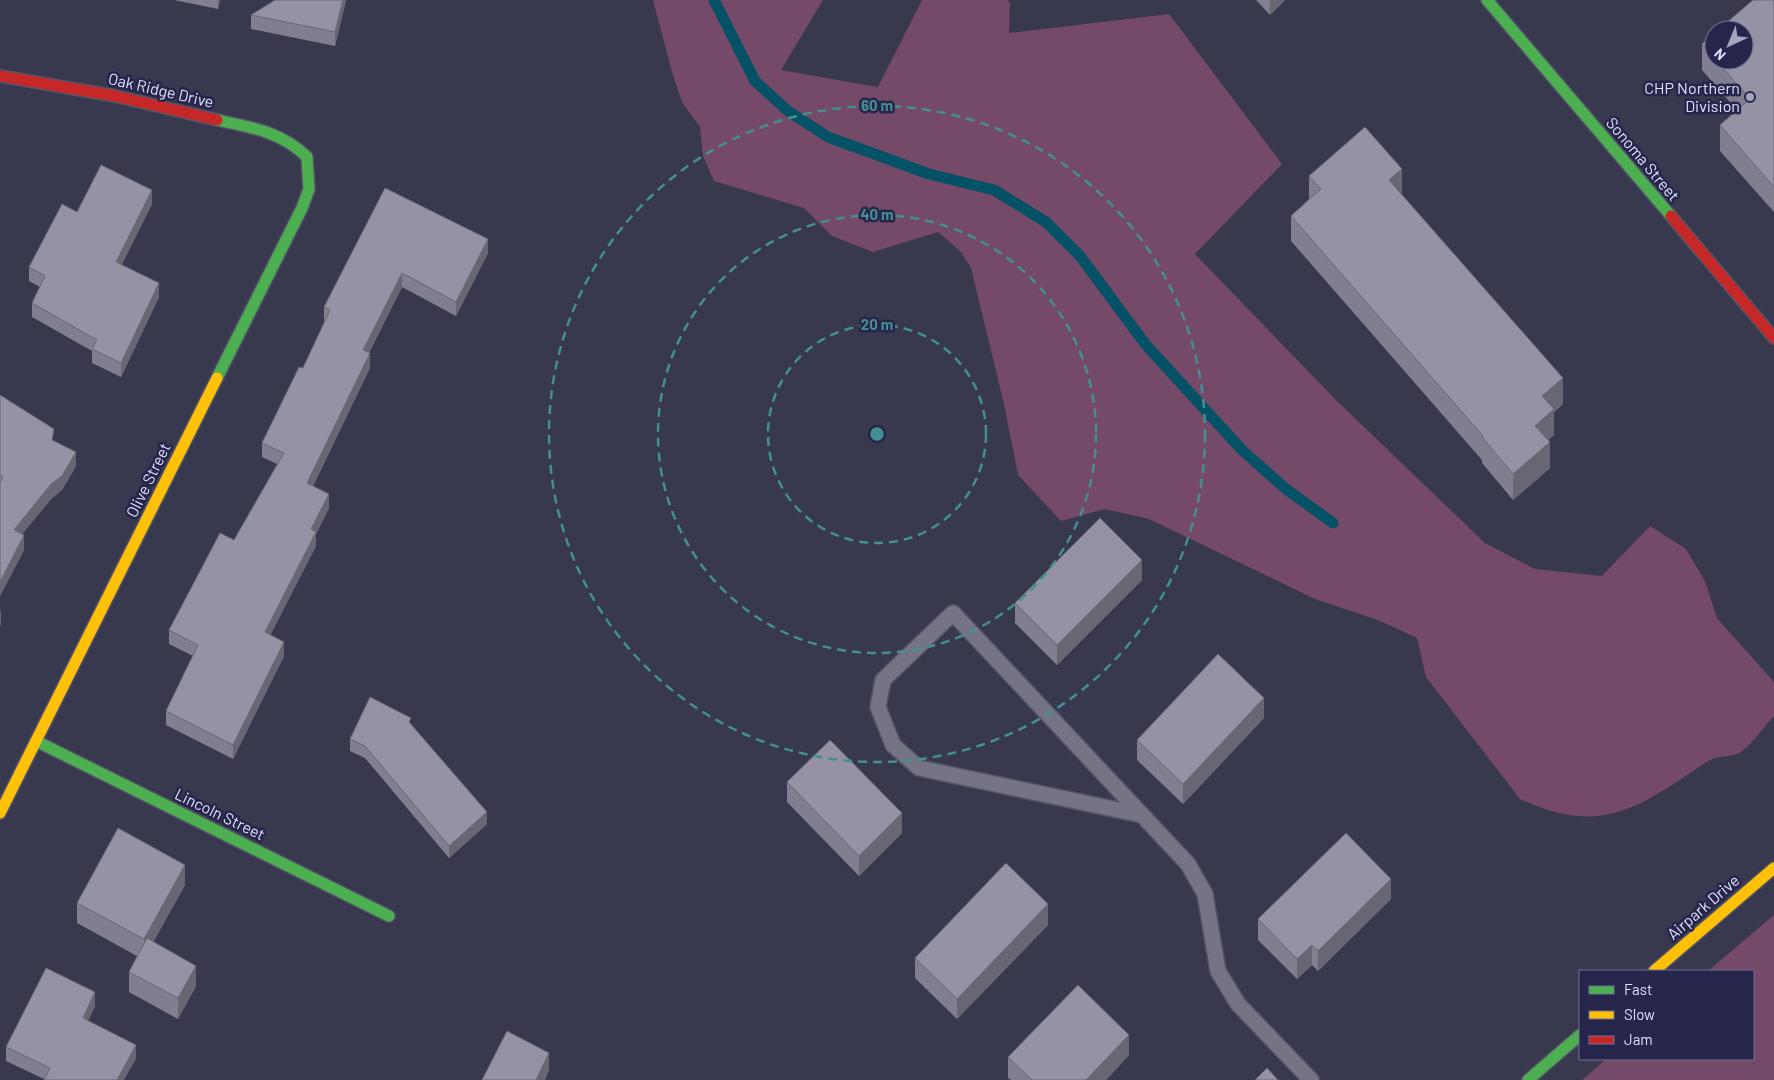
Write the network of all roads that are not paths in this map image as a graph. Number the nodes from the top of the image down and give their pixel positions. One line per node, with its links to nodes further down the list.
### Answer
1 (1487, 0): 4 (street, Sonoma Street)
2 (0, 76): 3 (street, Oak Ridge Drive)
3 (307, 158): 5 (street, Olive Street)
4 (1774, 338)
5 (36, 741): 6 (street, Olive Street); 9 (street, Lincoln Street)
6 (0, 813)
7 (1142, 815): 7 (lane); 12 (lane)
8 (1774, 868): 10 (street, Airpark Drive)
9 (389, 916)
10 (1655, 970)
11 (1579, 1036): 13 (street)
12 (1311, 1080)
13 (1528, 1080)

